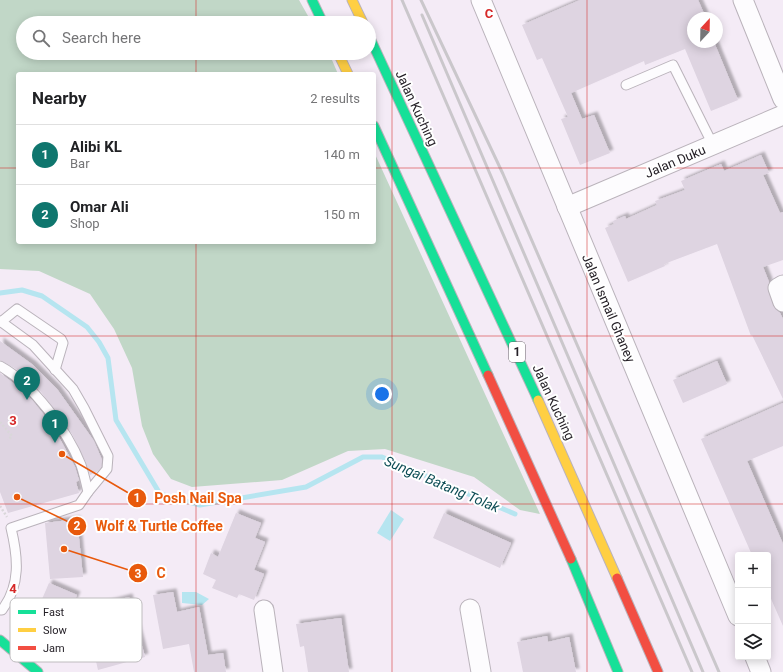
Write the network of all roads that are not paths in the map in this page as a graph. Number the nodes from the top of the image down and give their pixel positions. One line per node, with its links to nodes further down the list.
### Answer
1 (312, 0): 5 (main road)
2 (352, 0): 6 (main road)
3 (480, 0): 15 (street, Jalan Ismail Ghaney)
4 (744, 0): 11 (street)
5 (320, 16)
6 (360, 16)
7 (376, 51): 34 (main road, Jalan Kuching / 1)
8 (341, 60): 9 (main road)
9 (347, 72)
10 (626, 85): 14 (lane)
11 (783, 100)
12 (783, 115): 14 (street, Jalan Duku)
13 (376, 130): 33 (main road)
14 (713, 145): 15 (street, Jalan Duku)
15 (567, 207): 23 (street, Jalan Ismail Ghaney)
16 (783, 285): 17 (street)
17 (783, 302)
18 (1, 322): 20 (lane); 20 (lane)
19 (0, 366): 21 (lane)
20 (55, 370): 21 (lane)
21 (88, 492): 24 (lane)
22 (470, 608): 32 (street)
23 (735, 609)
24 (0, 610)
25 (264, 610): 31 (street)
26 (0, 640): 27 (main road)
27 (10, 648)
28 (756, 660): 35 (street)
29 (26, 662): 30 (main road)
30 (38, 672)
31 (274, 672)
32 (481, 672)
33 (618, 672)
34 (658, 672)
35 (761, 672)

